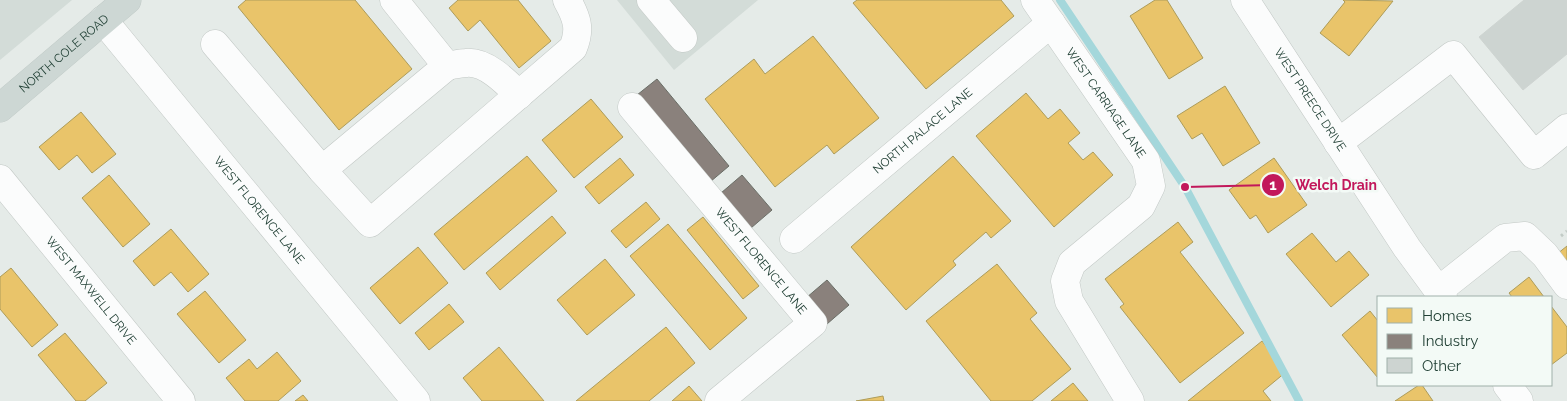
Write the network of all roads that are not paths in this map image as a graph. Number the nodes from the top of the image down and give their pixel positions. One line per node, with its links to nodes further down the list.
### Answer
1 (127, 0): 7 (main road, NORTH COLE ROAD)
2 (394, 0): 11 (street)
3 (567, 0): 12 (street)
4 (650, 0): 9 (street)
5 (1035, 0): 8 (street, WEST CARRIAGE LANE)
6 (1245, 0): 16 (street, WEST PREECE DRIVE)
7 (103, 20): 14 (main road, NORTH COLE ROAD); 24 (street, WEST FLORENCE LANE)
8 (1051, 24): 19 (street, NORTH PALACE LANE); 26 (street, WEST CARRIAGE LANE)
9 (683, 38)
10 (215, 44): 17 (street)
11 (447, 66): 12 (street); 17 (street)
12 (518, 95): 17 (street)
13 (632, 106): 25 (street, WEST FLORENCE LANE)
14 (0, 108)
15 (1567, 128): 16 (street)
16 (1338, 143): 21 (street, WEST PREECE DRIVE)
17 (322, 170)
18 (0, 179): 23 (street, WEST MAXWELL DRIVE)
19 (794, 239)
20 (1567, 285): 21 (street)
21 (1441, 294)
22 (1509, 386): 27 (street)
23 (181, 401)
24 (416, 401)
25 (719, 401)
26 (1130, 401)
27 (1519, 401)

